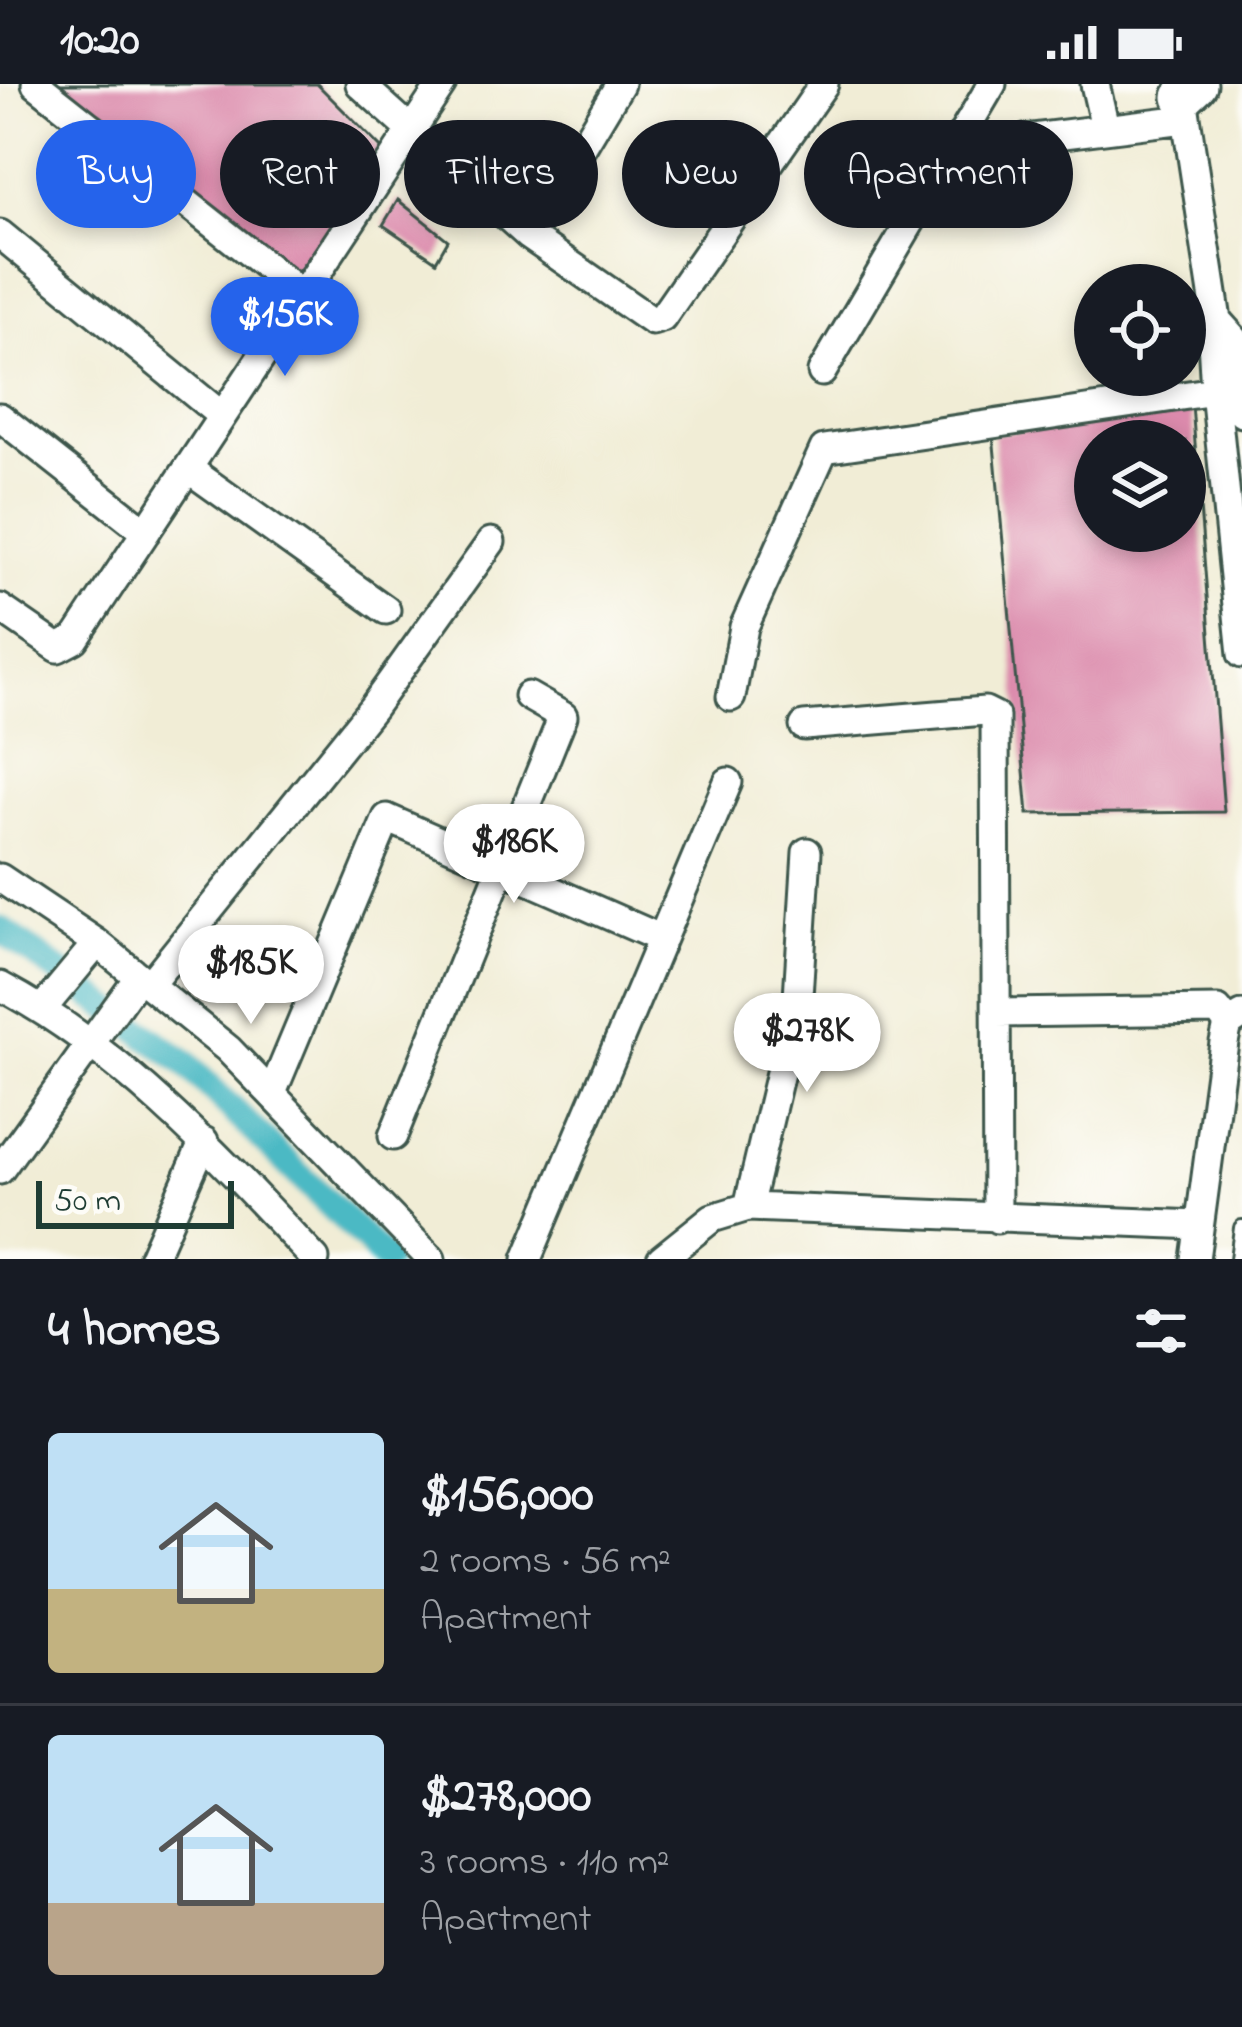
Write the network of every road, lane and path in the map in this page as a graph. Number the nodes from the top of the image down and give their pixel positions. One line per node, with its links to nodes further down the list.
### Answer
1 (36, 84): 19 (street)
2 (360, 84): 11 (street)
3 (442, 84): 9 (street)
4 (620, 84): 18 (street)
5 (824, 84): 18 (street)
6 (992, 84): 10 (street)
7 (1094, 84): 12 (street)
8 (1187, 96): 12 (street); 20 (street)
9 (417, 120)
10 (969, 120)
11 (404, 127)
12 (1105, 128): 13 (street)
13 (1073, 132)
14 (404, 140): 19 (street)
15 (520, 228): 18 (street)
16 (905, 228): 21 (street)
17 (0, 234): 24 (street)
18 (529, 236)
19 (303, 296): 24 (street)
20 (1229, 316): 22 (street); 23 (street)
21 (822, 371)
22 (1215, 391): 31 (street); 33 (street)
23 (1242, 413)
24 (222, 416): 26 (street)
25 (0, 417): 27 (street)
26 (190, 470): 27 (street); 30 (street)
27 (146, 532): 29 (street)
28 (491, 542): 41 (street)
29 (0, 608)
30 (386, 610)
31 (1242, 654)
32 (528, 696): 37 (street)
33 (731, 697)
34 (804, 726): 44 (street)
35 (728, 782): 39 (street)
36 (807, 852): 51 (street)
37 (502, 866): 39 (street); 47 (street); 48 (street)
38 (0, 878): 40 (street)
39 (660, 938): 58 (street)
40 (90, 951): 41 (street); 43 (street)
41 (139, 984): 46 (street); 47 (street)
42 (0, 986): 43 (street)
43 (51, 998): 46 (street)
44 (998, 1013): 45 (street); 52 (street)
45 (1235, 1020): 53 (street)
46 (98, 1038): 49 (street); 50 (street)
47 (272, 1094): 57 (street)
48 (393, 1136)
49 (204, 1141): 55 (street); 56 (street)
50 (0, 1170)
51 (748, 1208): 52 (street); 59 (street)
52 (997, 1219): 53 (street)
53 (1199, 1225): 60 (street)
54 (1242, 1228): 61 (lane)
55 (152, 1259)
56 (315, 1259)
57 (431, 1259)
58 (527, 1259)
59 (661, 1259)
60 (1195, 1259)
61 (1238, 1259)

